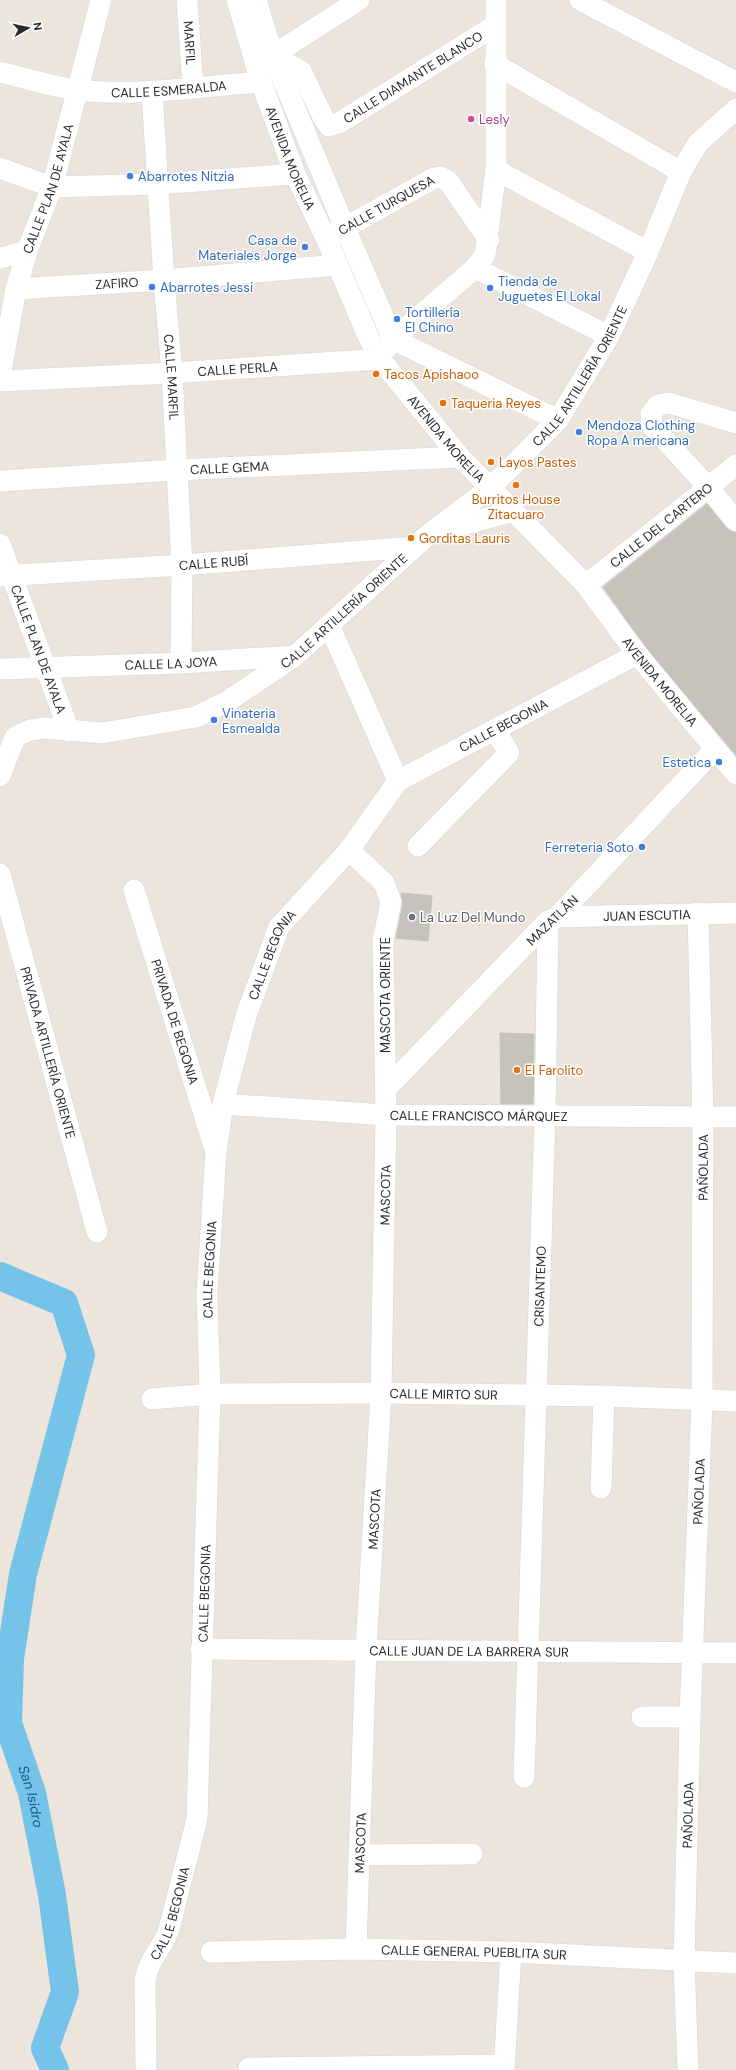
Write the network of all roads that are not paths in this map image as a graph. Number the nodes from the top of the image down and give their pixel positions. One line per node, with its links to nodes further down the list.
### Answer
1 (101, 0): 14 (street, CALLE PLAN DE AYALA)
2 (187, 0): 13 (street, MARFIL)
3 (237, 0): 10 (street, AVENIDA MORELIA)
4 (256, 0): 10 (street)
5 (359, 0): 10 (street)
6 (496, 0): 8 (street)
7 (580, 0): 12 (street)
8 (496, 25): 9 (street); 10 (street, CALLE DIAMANTE BLANCO)
9 (495, 64): 18 (street); 19 (street)
10 (263, 68): 13 (street, CALLE ESMERALDA); 20 (street, AVENIDA MORELIA); 23 (street)
11 (0, 72): 14 (street, CALLE ESMERALDA)
12 (736, 82)
13 (192, 87): 15 (street, CALLE ESMERALDA)
14 (77, 90): 15 (street, CALLE ESMERALDA); 22 (street, CALLE PLAN DE AYALA)
15 (152, 93): 21 (street, CALLE MARFIL)
16 (736, 110): 19 (street, CALLE ARTILLERÍA ORIENTE)
17 (0, 168): 22 (street)
18 (496, 170): 25 (street); 27 (street)
19 (681, 172): 27 (street, CALLE ARTILLERÍA ORIENTE)
20 (295, 174): 21 (street); 24 (street, AVENIDA MORELIA)
21 (158, 184): 22 (street); 31 (street, CALLE MARFIL)
22 (52, 187): 26 (street, CALLE PLAN DE AYALA)
23 (345, 228): 24 (street, CALLE TURQUESA); 25 (street, CALLE TURQUESA); 34 (street)
24 (326, 238): 29 (street, AVENIDA MORELIA)
25 (489, 240): 30 (street)
26 (27, 251): 28 (street); 32 (street, CALLE PLAN DE AYALA)
27 (648, 252): 33 (street, CALLE ARTILLERÍA ORIENTE)
28 (0, 258)
29 (338, 265): 31 (street, ZAFIRO); 35 (street, AVENIDA MORELIA)
30 (474, 268): 33 (street); 34 (street)
31 (164, 280): 32 (street, ZAFIRO); 36 (street, CALLE MARFIL)
32 (16, 289): 37 (street, CALLE PLAN DE AYALA)
33 (609, 336): 39 (street, CALLE ARTILLERÍA ORIENTE)
34 (393, 339): 35 (street); 39 (street)
35 (380, 359): 36 (street, CALLE PERLA); 41 (street, AVENIDA MORELIA)
36 (172, 373): 38 (street, CALLE PERLA); 43 (street, CALLE MARFIL)
37 (0, 377)
38 (0, 381)
39 (558, 420): 45 (street, CALLE ARTILLERÍA ORIENTE)
40 (736, 423): 46 (street)
41 (460, 456): 43 (street, CALLE GEMA); 45 (street, AVENIDA MORELIA)
42 (736, 465): 46 (street, CALLE DEL CARTERO)
43 (176, 470): 44 (street, CALLE GEMA); 51 (street, CALLE MARFIL)
44 (0, 481)
45 (490, 487): 47 (street, AVENIDA MORELIA); 49 (street, CALLE ARTILLERÍA ORIENTE)
46 (709, 488): 48 (street); 53 (street, CALLE DEL CARTERO)
47 (514, 511): 49 (street, CALLE RUBÍ); 53 (street, AVENIDA MORELIA)
48 (736, 521)
49 (421, 540): 51 (street, CALLE RUBÍ); 54 (street, CALLE ARTILLERÍA ORIENTE)
50 (0, 544): 52 (street, CALLE PLAN DE AYALA)
51 (182, 565): 52 (street, CALLE RUBÍ); 57 (street, CALLE MARFIL)
52 (6, 576): 58 (street, CALLE PLAN DE AYALA)
53 (586, 585): 55 (street, AVENIDA MORELIA)
54 (329, 625): 56 (street, CALLE ARTILLERÍA ORIENTE); 65 (street)
55 (637, 654): 60 (street, CALLE BEGONIA); 62 (street, AVENIDA MORELIA)
56 (295, 656): 57 (street, CALLE LA JOYA); 61 (street, CALLE ARTILLERÍA ORIENTE)
57 (181, 663): 58 (street, CALLE LA JOYA)
58 (46, 667): 59 (street, CALLE LA JOYA); 61 (street, CALLE PLAN DE AYALA)
59 (0, 669)
60 (495, 730): 65 (street, CALLE BEGONIA); 66 (street)
61 (69, 731): 64 (street, CALLE ARTILLERÍA ORIENTE)
62 (715, 749): 63 (street, AVENIDA MORELIA); 72 (street, MAZATLÁN)
63 (736, 774)
64 (0, 776)
65 (398, 781): 67 (street, CALLE BEGONIA)
66 (418, 846)
67 (349, 850): 73 (street, MASCOTA ORIENTE); 74 (street, CALLE BEGONIA)
68 (0, 874): 80 (street, PRIVADA ARTILLERÍA ORIENTE)
69 (134, 890): 79 (street, PRIVADA DE BEGONIA)
70 (698, 913): 71 (street, JUAN ESCUTIA); 72 (street, JUAN ESCUTIA); 77 (street, PAÑOLADA)
71 (736, 913)
72 (553, 919): 73 (street, MAZATLÁN); 76 (street, CRISANTEMO)
73 (386, 1089): 75 (street, MASCOTA)
74 (223, 1104): 75 (street, CALLE FRANCISCO MÁRQUEZ); 79 (street, CALLE BEGONIA)
75 (386, 1115): 76 (street, CALLE FRANCISCO MÁRQUEZ); 81 (street, MASCOTA)
76 (545, 1117): 77 (street, CALLE FRANCISCO MÁRQUEZ); 83 (street, CRISANTEMO)
77 (703, 1117): 78 (street, CALLE FRANCISCO MÁRQUEZ); 86 (street, PAÑOLADA)
78 (736, 1117)
79 (216, 1152): 82 (street, CALLE BEGONIA)
80 (97, 1232)
81 (382, 1393): 82 (street, CALLE MIRTO SUR); 83 (street, CALLE MIRTO SUR); 90 (street, MASCOTA)
82 (210, 1394): 85 (street, CALLE MIRTO SUR); 89 (street, CALLE BEGONIA)
83 (536, 1396): 84 (street, CALLE MIRTO SUR); 91 (street, CRISANTEMO)
84 (604, 1396): 86 (street, CALLE MIRTO SUR); 88 (street)
85 (152, 1399)
86 (702, 1400): 87 (street, CALLE MIRTO SUR); 92 (street, PAÑOLADA)
87 (736, 1401)
88 (600, 1488)
89 (201, 1649): 90 (street, CALLE JUAN DE LA BARRERA SUR); 106 (street, CALLE BEGONIA)
90 (366, 1649): 91 (street, CALLE JUAN DE LA BARRERA SUR); 98 (street, MASCOTA)
91 (529, 1650): 92 (street, CALLE JUAN DE LA BARRERA SUR); 96 (street, CRISANTEMO)
92 (692, 1653): 93 (street, CALLE JUAN DE LA BARRERA SUR); 95 (street, PAÑOLADA)
93 (736, 1653)
94 (642, 1717): 95 (street)
95 (690, 1717): 102 (street, PAÑOLADA)
96 (524, 1777)
97 (472, 1854): 98 (street)
98 (359, 1855): 99 (street, MASCOTA)
99 (356, 1949): 100 (street, CALLE GENERAL PUEBLITA SUR); 101 (street, CALLE GENERAL PUEBLITA SUR)
100 (211, 1952)
101 (511, 1952): 102 (street, CALLE GENERAL PUEBLITA SUR); 105 (street)
102 (684, 1961): 103 (street, CALLE GENERAL PUEBLITA SUR); 107 (street, PAÑOLADA)
103 (736, 1962)
104 (249, 2068): 105 (street)
105 (504, 2068)
106 (146, 2070)
107 (688, 2070)

